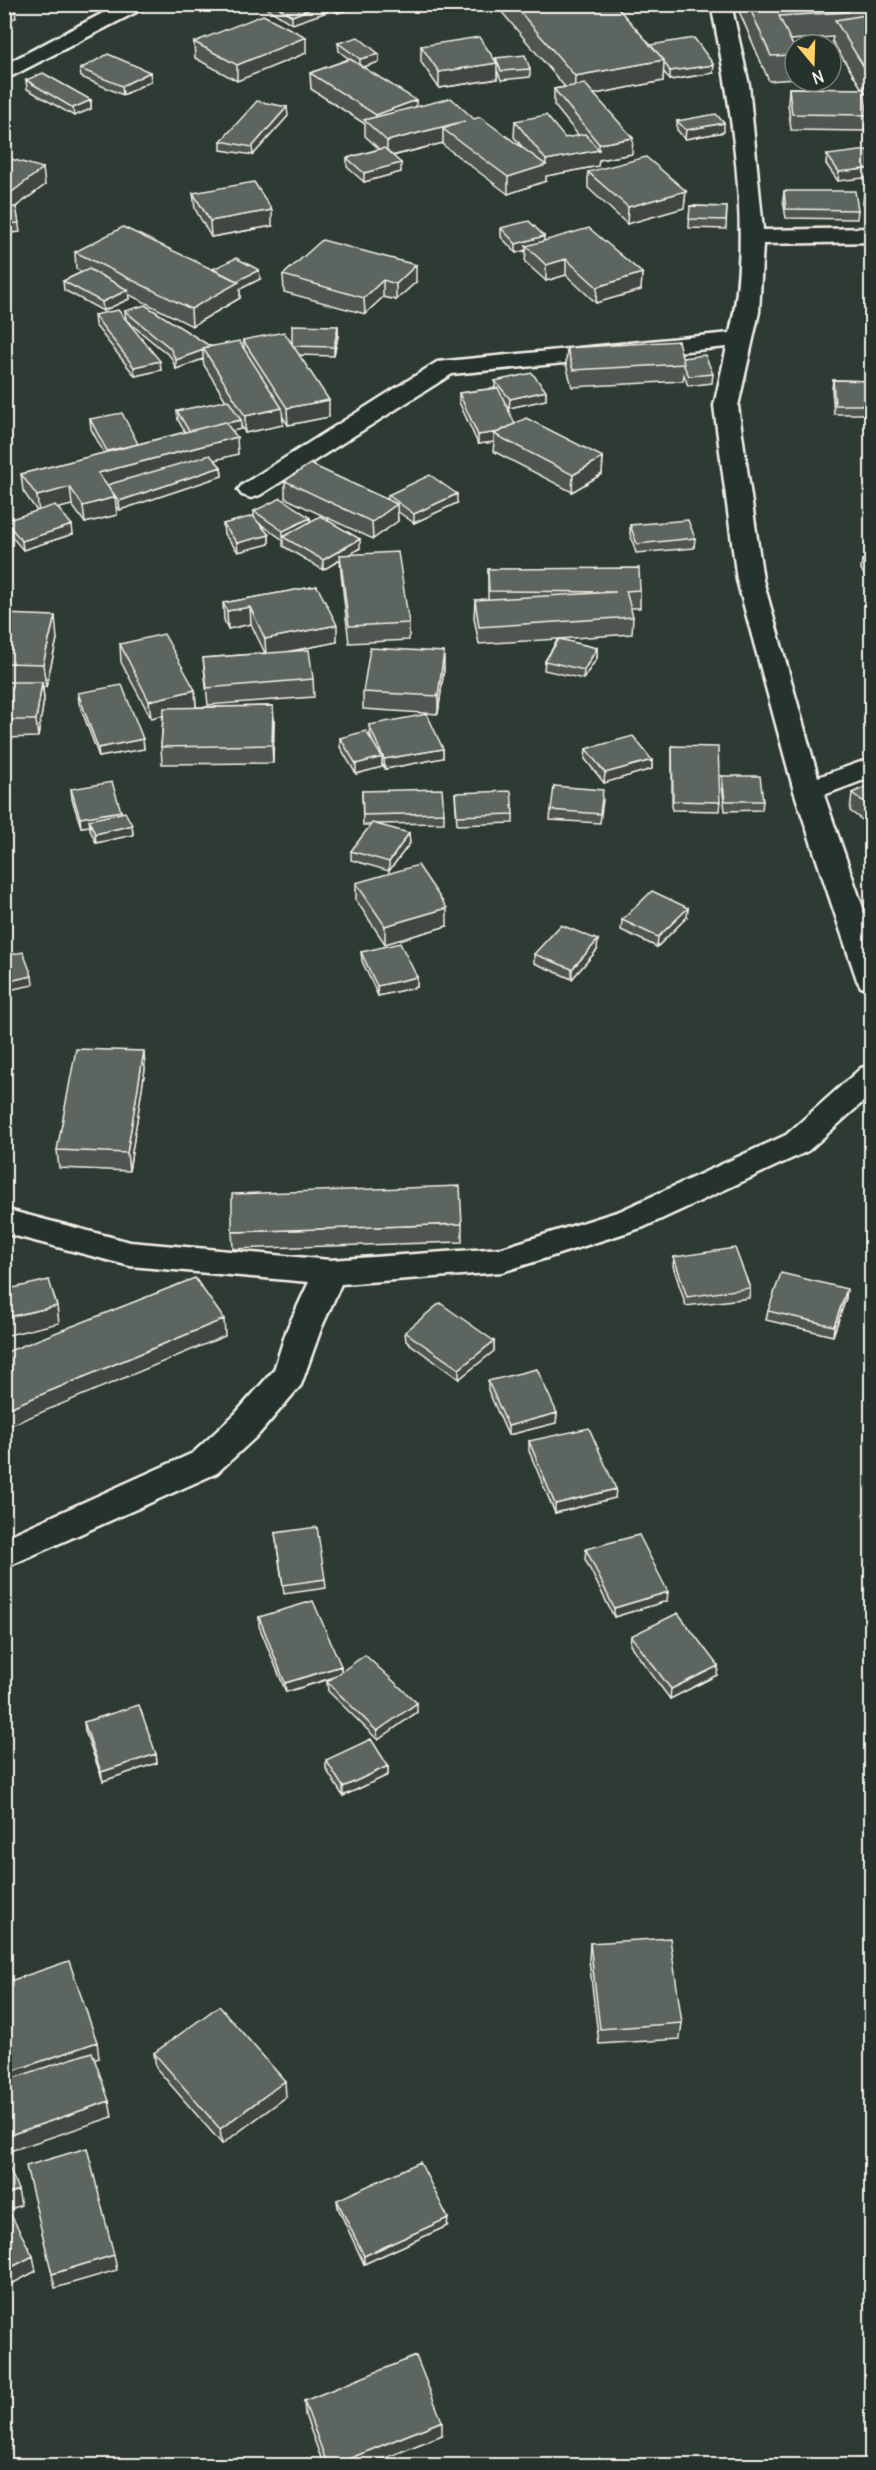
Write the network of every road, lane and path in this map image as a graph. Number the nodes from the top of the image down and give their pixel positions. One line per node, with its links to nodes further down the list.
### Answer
1 (137, 4): 3 (street)
2 (721, 4): 5 (street)
3 (4, 74)
4 (872, 235): 5 (street)
5 (752, 237): 6 (street)
6 (740, 339): 7 (street); 9 (street)
7 (251, 490)
8 (872, 767): 9 (street)
9 (808, 791): 10 (street)
10 (872, 980)
11 (872, 1076): 13 (street)
12 (4, 1221): 13 (street)
13 (330, 1272): 14 (street)
14 (4, 1554)

